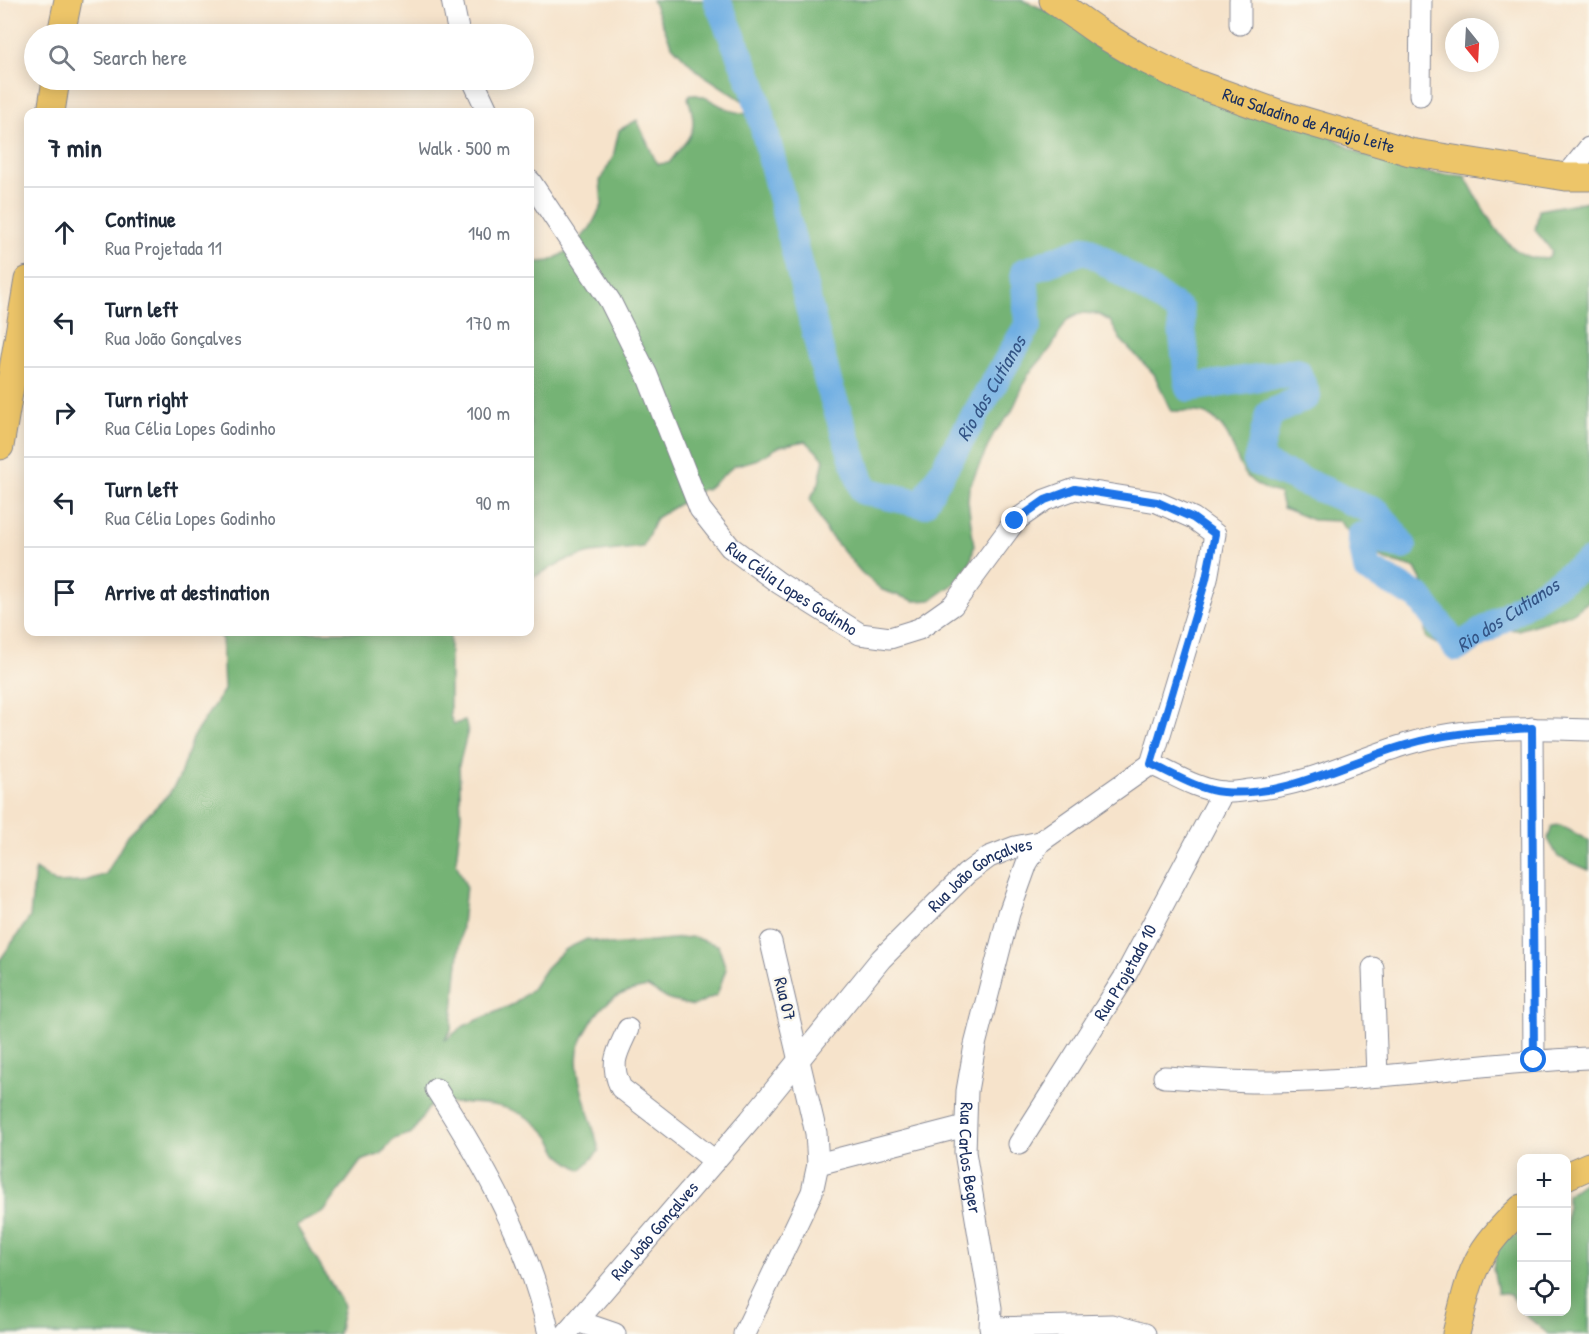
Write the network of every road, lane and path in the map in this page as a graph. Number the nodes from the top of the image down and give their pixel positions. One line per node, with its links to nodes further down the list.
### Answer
1 (68, 0): 6 (main road)
2 (452, 0): 7 (street)
3 (1240, 0): 8 (street)
4 (1421, 0): 11 (street)
5 (1057, 2): 15 (main road, Rua Saladino de Araújo Leite)
6 (64, 24)
7 (457, 24)
8 (1240, 24)
9 (54, 90): 12 (main road)
10 (478, 90): 13 (street)
11 (1420, 95)
12 (52, 108)
13 (486, 108)
14 (1589, 148): 15 (street)
15 (1577, 177)
16 (534, 187): 21 (street, Rua Célia Lopes Godinho)
17 (24, 304): 18 (main road)
18 (0, 447)
19 (1532, 728): 20 (street); 22 (street); 29 (street)
20 (1589, 730)
21 (1151, 764): 22 (street); 23 (street, Rua João Gonçalves)
22 (1223, 792): 34 (street, Rua Projetada 10)
23 (1040, 842): 27 (street, Rua João Gonçalves); 33 (street, Rua Carlos Beger)
24 (771, 942): 27 (street, Rua 07)
25 (1373, 968): 30 (street)
26 (628, 1029): 35 (street)
27 (799, 1057): 35 (street, Rua João Gonçalves); 36 (street, Rua 07)
28 (1589, 1058): 29 (street)
29 (1534, 1060): 30 (street)
30 (1377, 1076): 31 (street)
31 (1164, 1077)
32 (436, 1089): 42 (street)
33 (965, 1126): 36 (street); 41 (street, Rua Carlos Beger)
34 (1018, 1144)
35 (715, 1161): 40 (street, Rua João Gonçalves)
36 (818, 1164): 44 (street, Rua 07)
37 (1589, 1166): 38 (main road)
38 (1571, 1174)
39 (1517, 1212): 46 (main road)
40 (572, 1328): 43 (street)
41 (987, 1331): 45 (street, Rua Carlos Beger)
42 (549, 1334)
43 (615, 1334)
44 (744, 1334)
45 (1145, 1334)
46 (1456, 1334)

